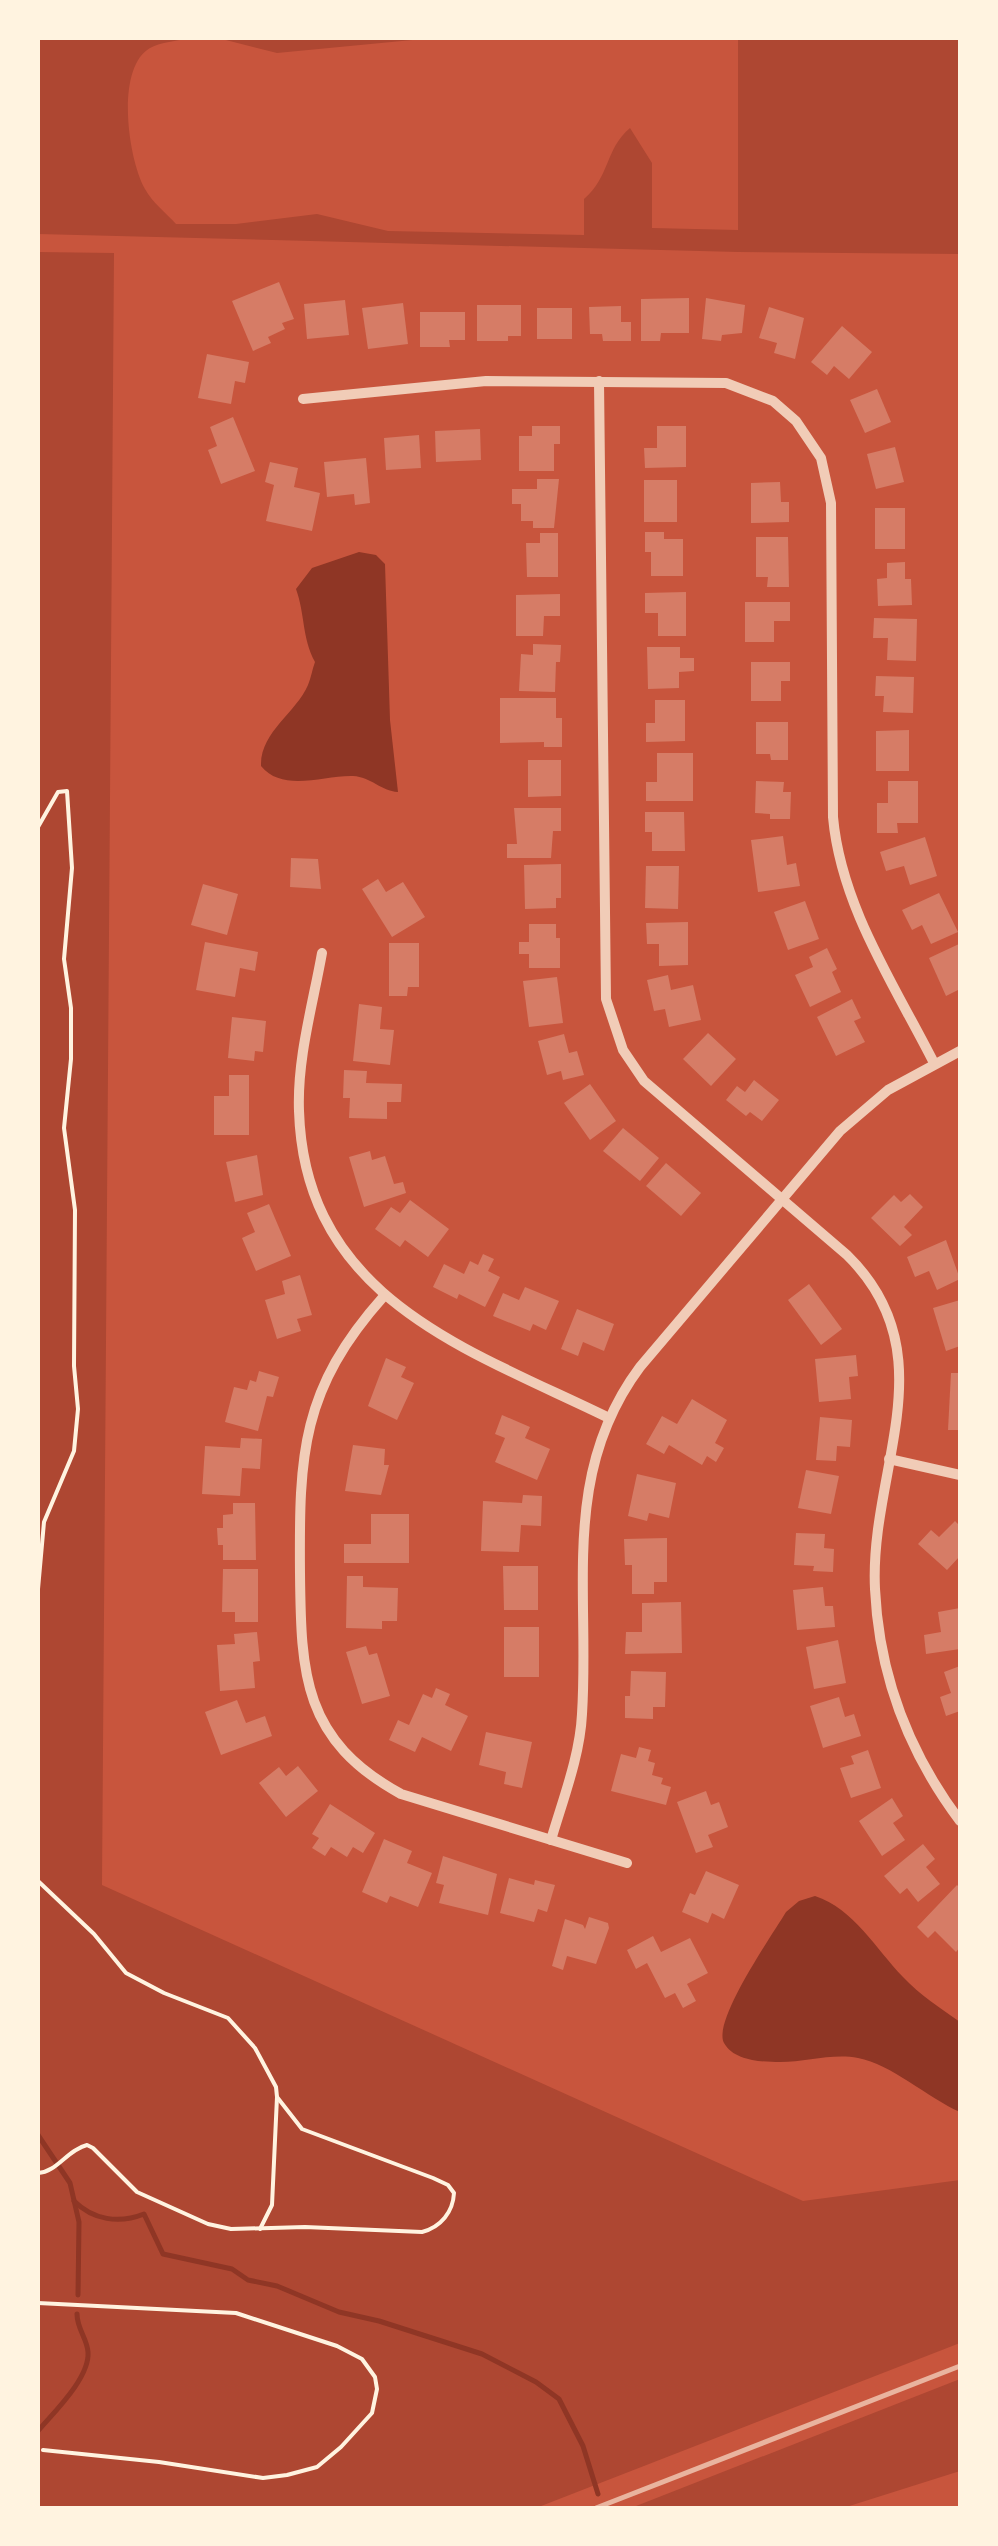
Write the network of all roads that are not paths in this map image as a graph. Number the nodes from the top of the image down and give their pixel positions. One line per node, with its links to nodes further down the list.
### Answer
1 (599, 381): 2 (street); 5 (street); 6 (street)
2 (303, 399)
3 (322, 953): 7 (street)
4 (960, 1050): 5 (street)
5 (934, 1063): 6 (street)
6 (781, 1201): 8 (street); 9 (street)
7 (384, 1296): 8 (street); 12 (street)
8 (610, 1418): 12 (street)
9 (889, 1458): 10 (street); 11 (street)
10 (960, 1475)
11 (960, 1821)
12 (551, 1840): 13 (street)
13 (628, 1863)

